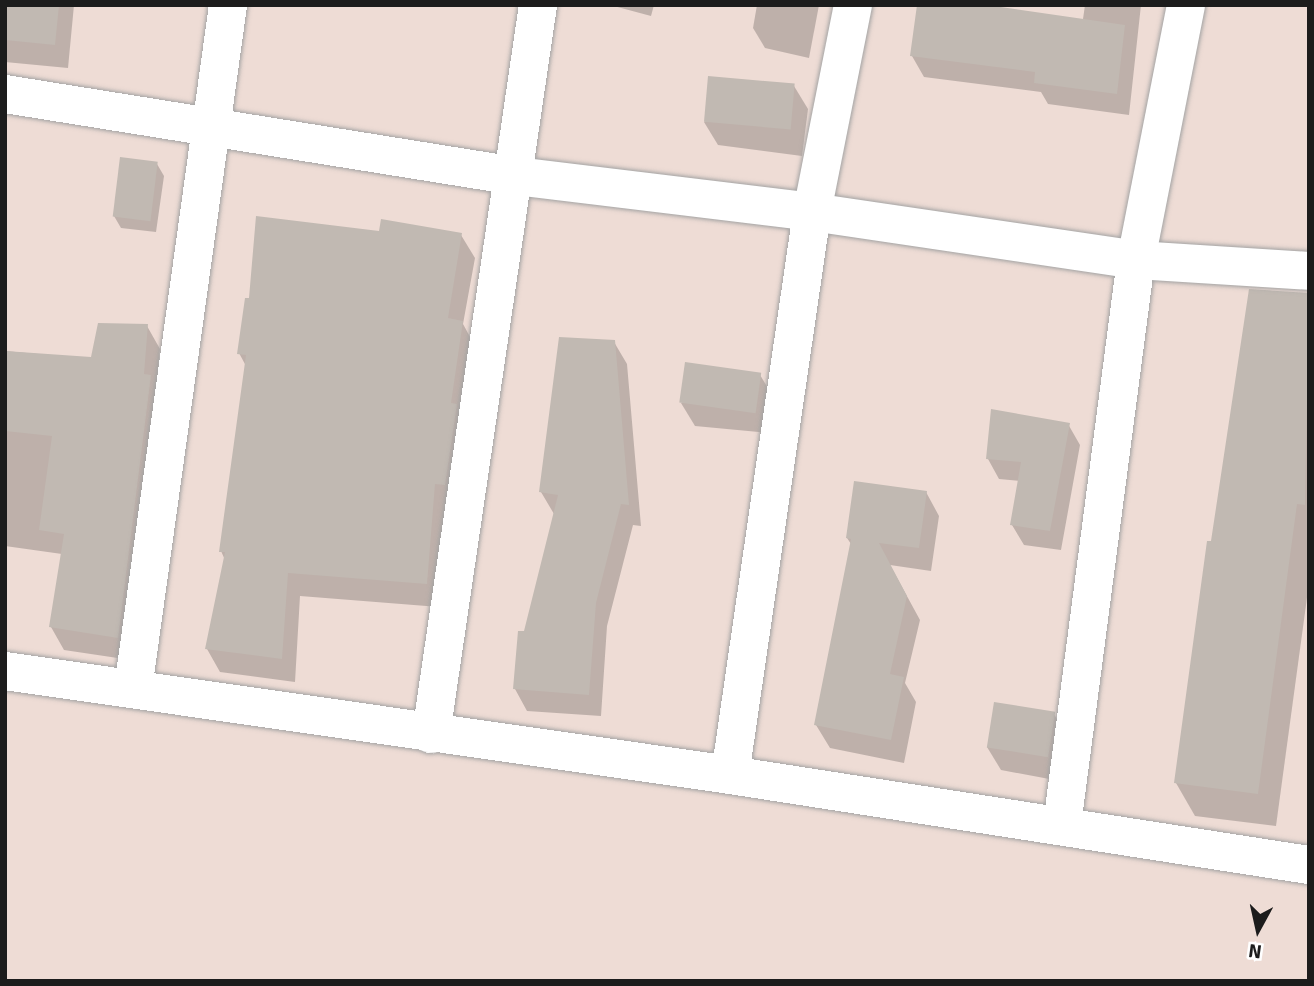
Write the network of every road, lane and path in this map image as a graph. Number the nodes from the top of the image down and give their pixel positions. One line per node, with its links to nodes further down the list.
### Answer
1 (228, 5): 6 (lane)
2 (538, 5): 7 (lane)
3 (853, 5): 8 (lane)
4 (1186, 5): 9 (lane)
5 (5, 93): 6 (lane)
6 (214, 127): 7 (lane); 12 (lane)
7 (516, 176): 8 (lane); 13 (lane)
8 (812, 212): 9 (lane); 14 (lane)
9 (1136, 260): 10 (lane); 15 (lane)
10 (1309, 271)
11 (5, 671): 12 (lane)
12 (133, 689): 13 (lane)
13 (431, 734): 14 (lane)
14 (730, 775): 15 (lane)
15 (1062, 825): 16 (lane)
16 (1309, 865)

